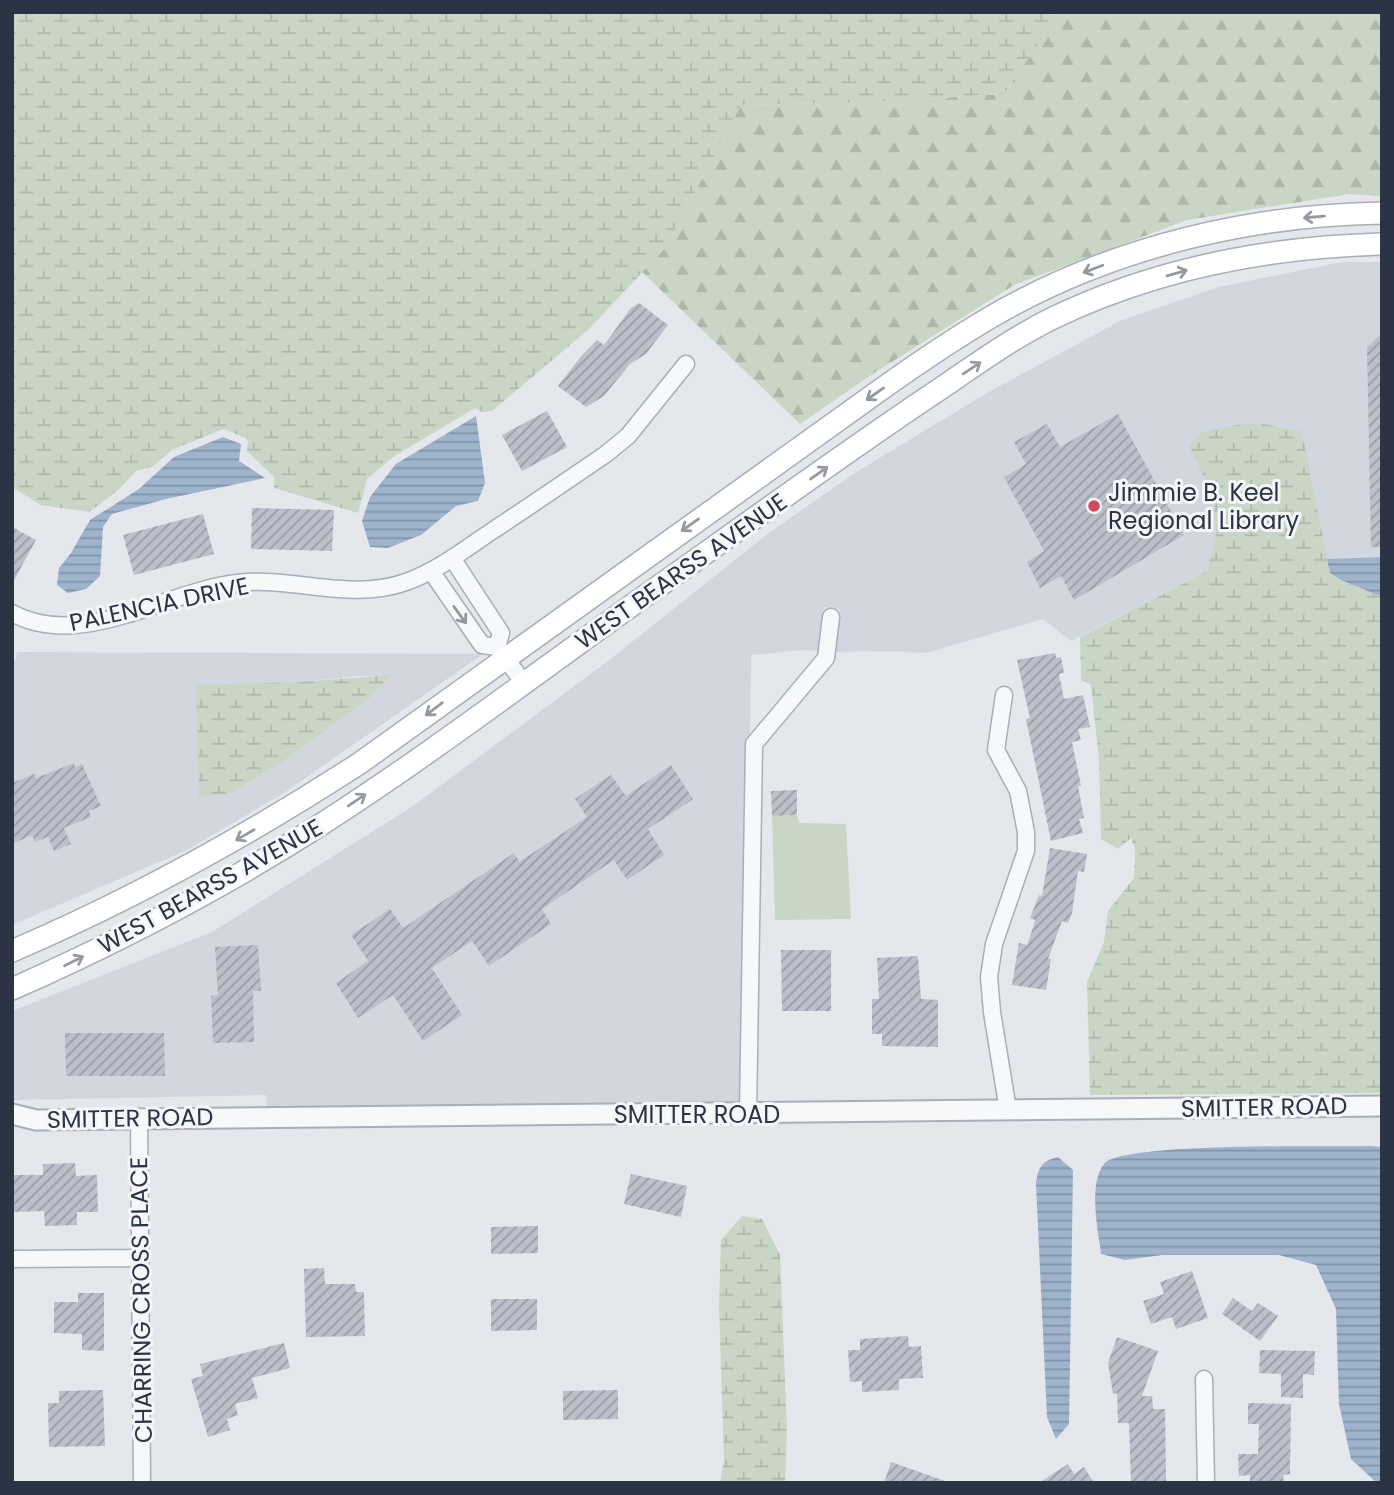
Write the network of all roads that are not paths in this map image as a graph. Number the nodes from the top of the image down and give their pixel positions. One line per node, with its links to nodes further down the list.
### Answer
1 (1382, 214): 3 (main road, WEST BEARSS AVENUE, one-way to 3)
2 (1382, 244): 5 (main road, WEST BEARSS AVENUE, one-way to 2)
3 (1007, 307): 5 (main road); 10 (main road, WEST BEARSS AVENUE, one-way to 10)
4 (686, 364): 6 (street, PALENCIA DRIVE)
5 (894, 419): 11 (main road, WEST BEARSS AVENUE, one-way to 5)
6 (452, 558): 7 (street, PALENCIA DRIVE); 10 (street)
7 (431, 571): 8 (street, PALENCIA DRIVE); 10 (street, one-way to 10)
8 (12, 613)
9 (831, 617): 20 (street)
10 (501, 652): 11 (street); 13 (main road, WEST BEARSS AVENUE, one-way to 13)
11 (524, 683): 16 (main road, WEST BEARSS AVENUE, one-way to 11)
12 (1004, 695): 18 (street)
13 (99, 912): 14 (main road, WEST BEARSS AVENUE); 15 (main road)
14 (12, 951)
15 (12, 965)
16 (12, 989)
17 (1382, 1106): 18 (street, SMITTER ROAD)
18 (1008, 1110): 20 (street, SMITTER ROAD)
19 (12, 1114): 21 (street, SMITTER ROAD)
20 (748, 1114): 21 (street, SMITTER ROAD)
21 (139, 1117): 22 (street, CHARRING CROSS PLACE)
22 (141, 1258): 23 (street); 25 (street, CHARRING CROSS PLACE)
23 (12, 1259)
24 (1204, 1379): 26 (street)
25 (142, 1483)
26 (1206, 1483)

